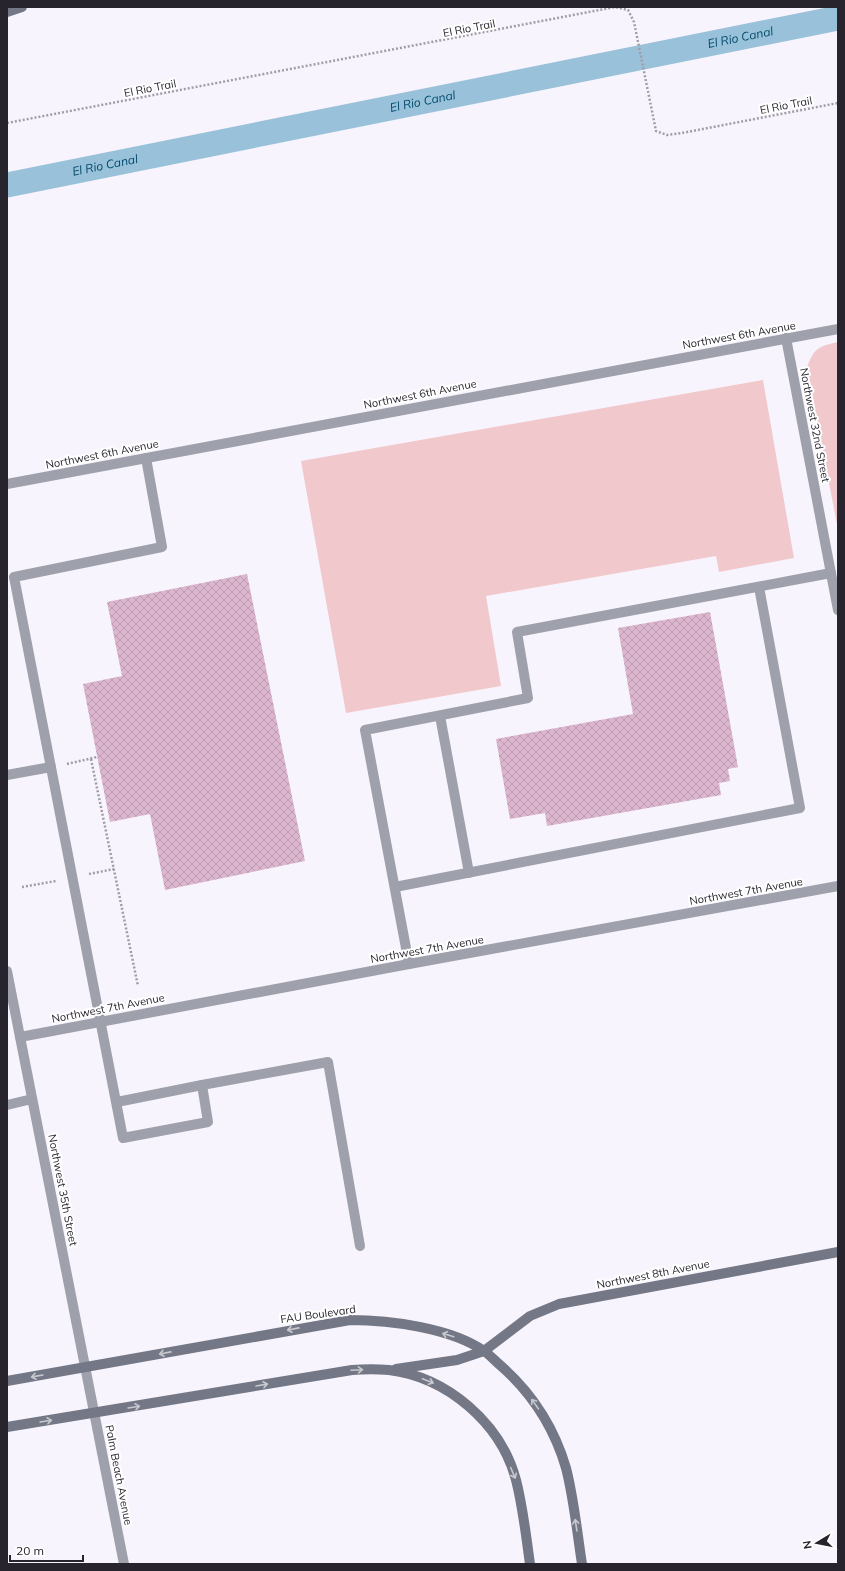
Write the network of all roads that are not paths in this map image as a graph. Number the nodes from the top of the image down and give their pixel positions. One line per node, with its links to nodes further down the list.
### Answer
1 (22, 7): 2 (street)
2 (7, 12)
3 (838, 328): 4 (street, Northwest 6th Avenue)
4 (786, 338): 5 (street, Northwest 6th Avenue); 7 (street, Northwest 32nd Street)
5 (146, 458): 6 (street, Northwest 6th Avenue); 8 (street)
6 (7, 484)
7 (831, 573): 9 (street); 10 (street, Northwest 32nd Street)
8 (10, 578): 12 (street)
9 (759, 587): 11 (street); 14 (street)
10 (838, 610)
11 (440, 716): 14 (street); 16 (street)
12 (51, 767): 13 (street); 19 (street)
13 (7, 775)
14 (469, 873): 16 (street)
15 (838, 886): 17 (street, Northwest 7th Avenue)
16 (395, 887): 17 (street)
17 (409, 964): 19 (street, Northwest 7th Avenue)
18 (7, 971): 20 (street, Northwest 35th Street)
19 (101, 1022): 20 (street, Northwest 7th Avenue); 23 (street)
20 (20, 1037): 22 (street, Northwest 35th Street)
21 (202, 1086): 23 (street); 23 (street); 25 (street)
22 (32, 1100): 24 (street); 28 (street, Northwest 35th Street)
23 (117, 1102)
24 (7, 1105)
25 (360, 1246)
26 (838, 1252): 27 (street, Northwest 8th Avenue)
27 (484, 1351): 28 (street, FAU Boulevard, one-way to 28); 29 (street); 35 (street, FAU Boulevard, one-way to 27)
28 (86, 1368): 30 (street, FAU Boulevard, one-way to 30); 31 (street, Northwest 35th Street)
29 (390, 1370): 31 (street, one-way to 29); 34 (street, one-way to 34)
30 (7, 1381)
31 (95, 1413): 32 (street, one-way to 31); 33 (street, Palm Beach Avenue)
32 (7, 1427)
33 (124, 1564)
34 (530, 1564)
35 (582, 1564)

